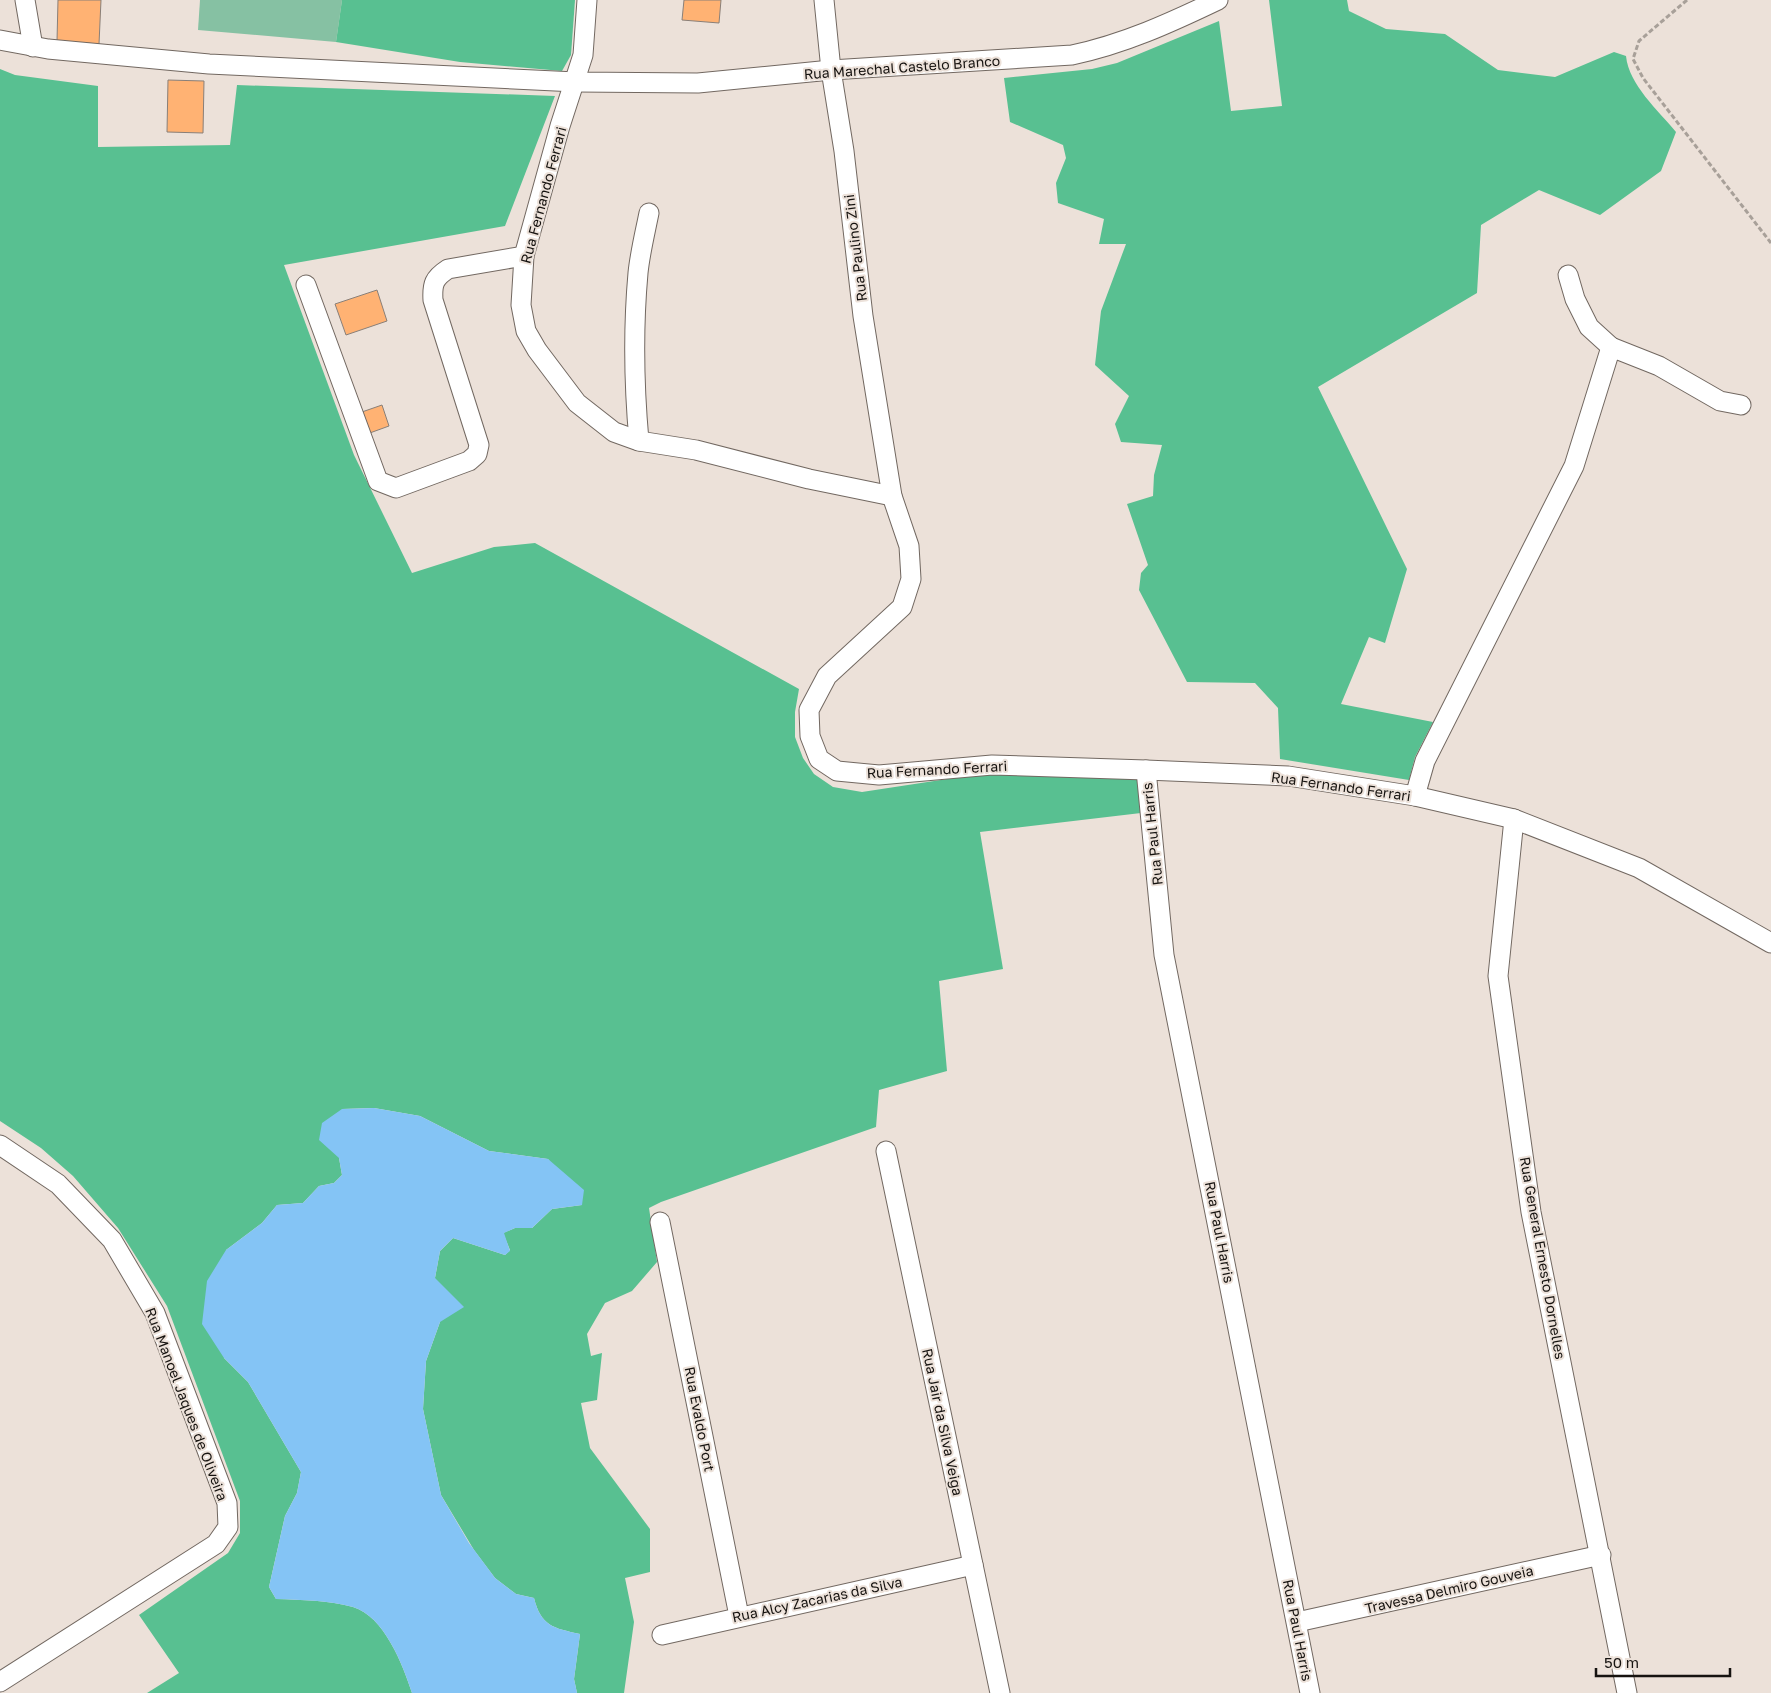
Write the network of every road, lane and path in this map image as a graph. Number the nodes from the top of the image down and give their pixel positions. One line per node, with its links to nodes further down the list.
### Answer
1 (25, 0): 7 (street)
2 (587, 0): 9 (street, Rua Fernando Ferrari)
3 (824, 0): 8 (street, Rua Paulino Zini)
4 (1218, 0): 8 (street, Rua Marechal Castelo Branco)
5 (1687, 0): 11 (path)
6 (0, 40): 7 (street, Rua Marechal Castelo Branco)
7 (33, 47): 9 (street, Rua Marechal Castelo Branco)
8 (831, 70): 9 (street, Rua Marechal Castelo Branco); 18 (street, Rua Paulino Zini)
9 (576, 82): 12 (street, Rua Fernando Ferrari)
10 (649, 213): 17 (street)
11 (1771, 243)
12 (524, 256): 14 (street); 17 (street, Rua Fernando Ferrari)
13 (1568, 275): 15 (street)
14 (306, 285)
15 (1611, 347): 16 (street); 20 (street)
16 (1740, 405)
17 (639, 441): 18 (street, Rua Fernando Ferrari)
18 (892, 496): 19 (street, Rua Fernando Ferrari)
19 (1146, 770): 20 (street, Rua Fernando Ferrari); 29 (street, Rua Paul Harris)
20 (1415, 796): 21 (street, Rua Fernando Ferrari)
21 (1514, 820): 22 (street, Rua Fernando Ferrari); 26 (street, Rua General Ernesto Dornelles)
22 (1771, 942)
23 (0, 1145): 31 (street, Rua Manoel Jaques de Oliveira)
24 (886, 1151): 27 (street, Rua Jair da Silva Veiga)
25 (660, 1222): 28 (street, Rua Evaldo Port)
26 (1600, 1555): 29 (street, Travessa Delmiro Gouveia); 34 (street, Rua General Ernesto Dornelles)
27 (973, 1565): 28 (street, Rua Alcy Zacarias da Silva); 32 (street, Rua Jair da Silva Veiga)
28 (739, 1616): 30 (street, Rua Alcy Zacarias da Silva)
29 (1297, 1622): 33 (street, Rua Paul Harris)
30 (662, 1635)
31 (0, 1682)
32 (1000, 1693)
33 (1310, 1693)
34 (1627, 1693)

